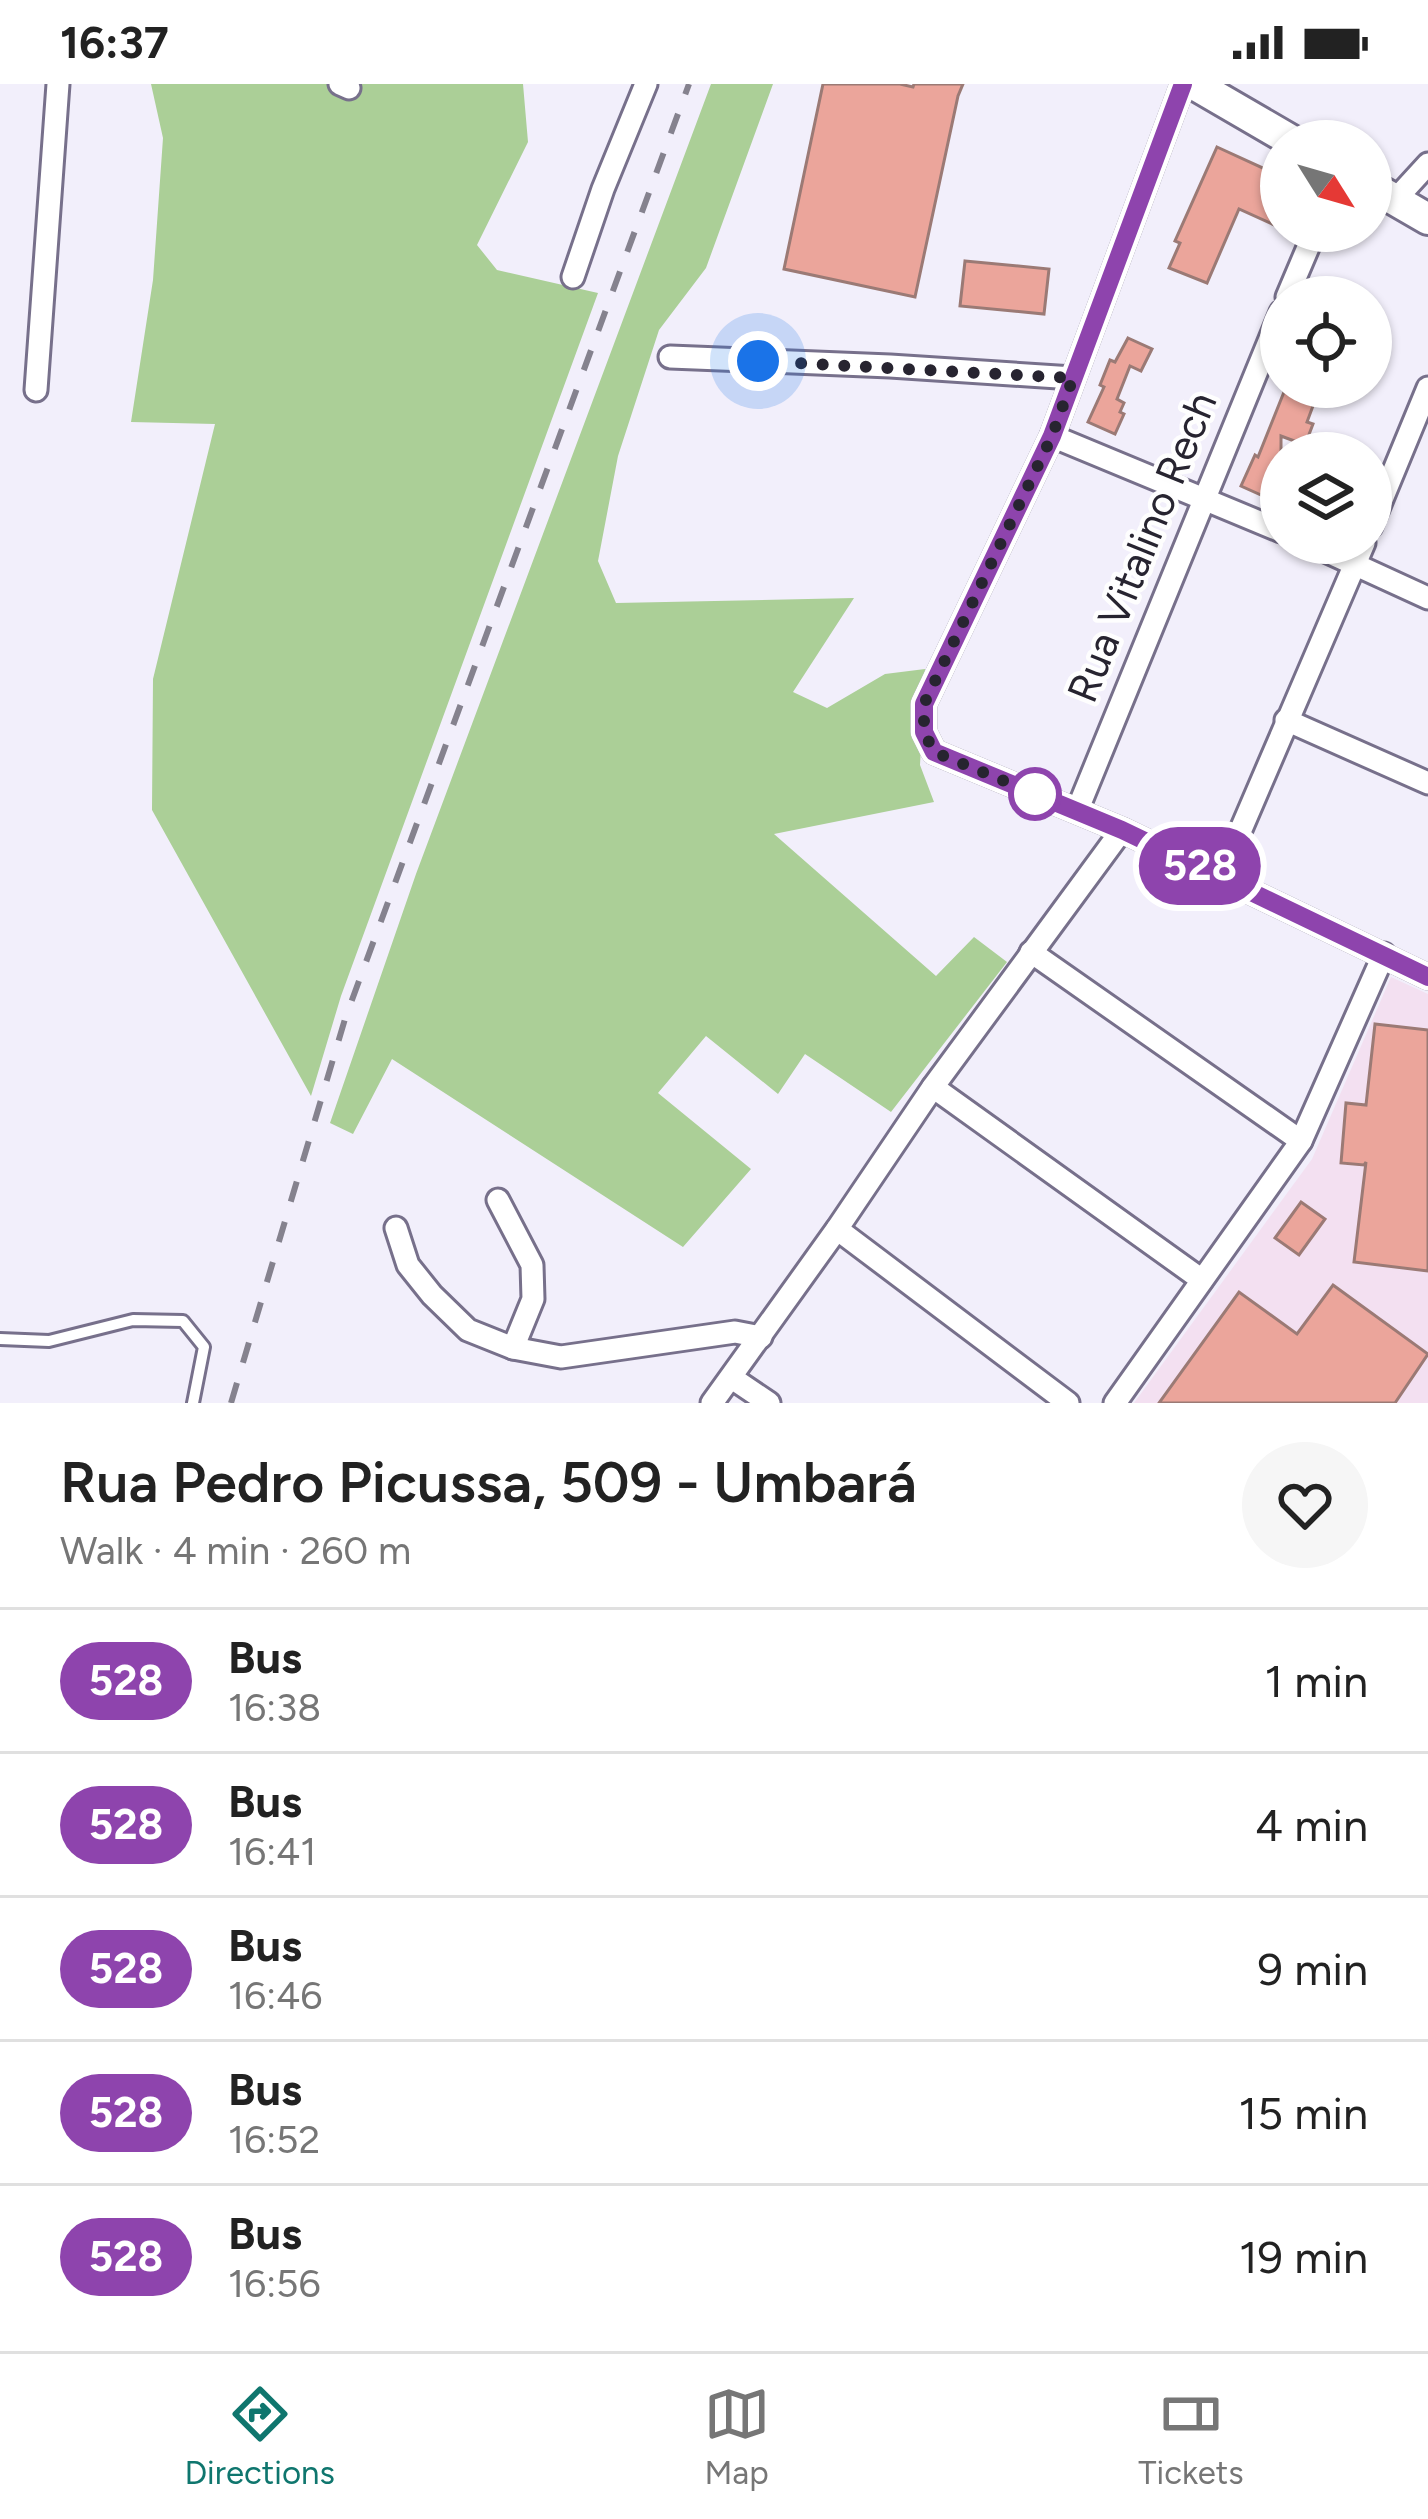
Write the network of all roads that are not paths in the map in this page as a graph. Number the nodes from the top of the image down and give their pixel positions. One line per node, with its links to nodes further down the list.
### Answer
1 (58, 84): 15 (street)
2 (646, 84): 10 (street)
3 (1183, 84): 13 (street)
4 (1194, 84): 5 (street)
5 (1260, 122)
6 (1428, 164): 7 (street)
7 (1392, 187)
8 (1392, 198): 9 (street)
9 (1428, 219)
10 (573, 277)
11 (670, 357): 13 (street)
12 (1260, 362): 18 (street, Rua Vitalino Rech)
13 (1073, 378): 16 (street)
14 (1428, 388): 17 (street)
15 (36, 390)
16 (1052, 436): 18 (street); 25 (street)
17 (1392, 475)
18 (1204, 497): 19 (street); 25 (street, Rua Vitalino Rech)
19 (1260, 522)
20 (1355, 564): 23 (street)
21 (1375, 564): 22 (street)
22 (1428, 598)
23 (1286, 720): 24 (street); 27 (street)
24 (1428, 783)
25 (1077, 811): 26 (street)
26 (1122, 830): 27 (street); 28 (street)
27 (1221, 876): 29 (street)
28 (1031, 952): 31 (street); 32 (street)
29 (1384, 954): 30 (street); 32 (street)
30 (1428, 976)
31 (933, 1087): 35 (street); 36 (street)
32 (1301, 1141): 36 (street)
33 (498, 1200): 39 (street)
34 (396, 1228): 39 (street)
35 (837, 1229): 37 (street); 44 (street)
36 (1202, 1280): 45 (street)
37 (761, 1337): 39 (street); 40 (street)
38 (0, 1339): 41 (lane)
39 (513, 1348)
40 (732, 1378): 42 (street); 43 (street)
41 (193, 1403)
42 (712, 1403)
43 (769, 1403)
44 (1068, 1403)
45 (1115, 1403)

